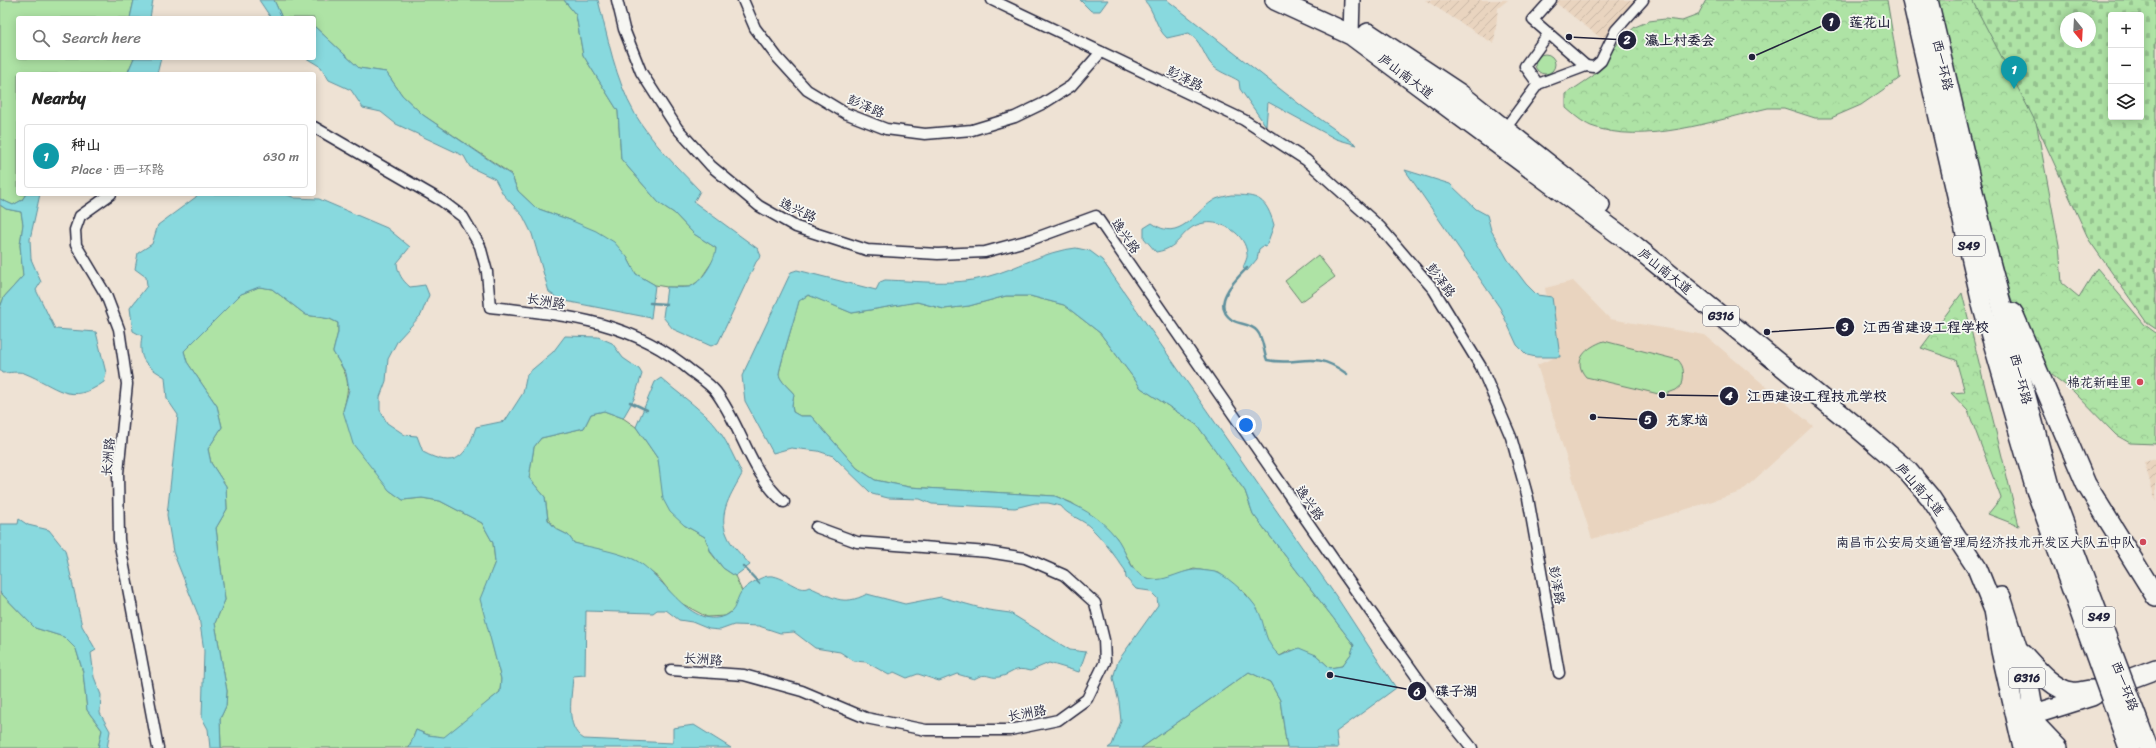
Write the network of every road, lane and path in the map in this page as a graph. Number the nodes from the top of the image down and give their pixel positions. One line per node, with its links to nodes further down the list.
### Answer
1 (617, 0): 32 (street, 逸兴路)
2 (743, 0): 13 (street, 彭泽路)
3 (992, 0): 13 (street, 彭泽路)
4 (1275, 0): 11 (highway, 庐山南大道 / G316)
5 (1305, 0): 11 (highway, 庐山南大道 / G316)
6 (1352, 0): 11 (main road)
7 (1551, 0): 12 (street)
8 (1643, 0): 14 (street)
9 (1912, 0): 20 (highway, 西一环路 / S49)
10 (1928, 0): 19 (highway, 西一环路 / S49)
11 (1351, 29): 17 (highway, 庐山南大道 / G316); 30 (highway, 庐山南大道 / G316)
12 (1549, 33): 14 (street); 15 (street)
13 (1101, 52): 27 (street, 彭泽路)
14 (1586, 66): 15 (street)
15 (1538, 84): 17 (street)
16 (316, 128): 21 (street, 长洲路)
17 (1505, 129): 24 (highway, 庐山南大道 / G316)
18 (108, 196): 31 (street, 长洲路)
19 (1986, 247): 20 (highway, 西一环路 / S49); 23 (highway)
20 (2043, 488): 36 (highway, 西一环路 / S49, bridge); 37 (highway, 西一环路 / S49, bridge)
21 (784, 502)
22 (816, 527): 26 (street, 长洲路)
23 (2156, 597)
24 (2018, 649): 29 (highway); 30 (highway, 庐山南大道 / G316)
25 (2156, 669): 29 (highway)
26 (671, 670)
27 (1559, 673)
28 (2156, 680): 30 (highway)
29 (2105, 688): 30 (highway)
30 (2030, 723): 33 (highway, 庐山南大道 / G316); 34 (highway, 庐山南大道 / G316); 35 (highway)
31 (158, 748)
32 (1472, 748)
33 (2023, 748)
34 (2040, 748)
35 (2058, 748)
36 (2129, 748)
37 (2148, 748)

